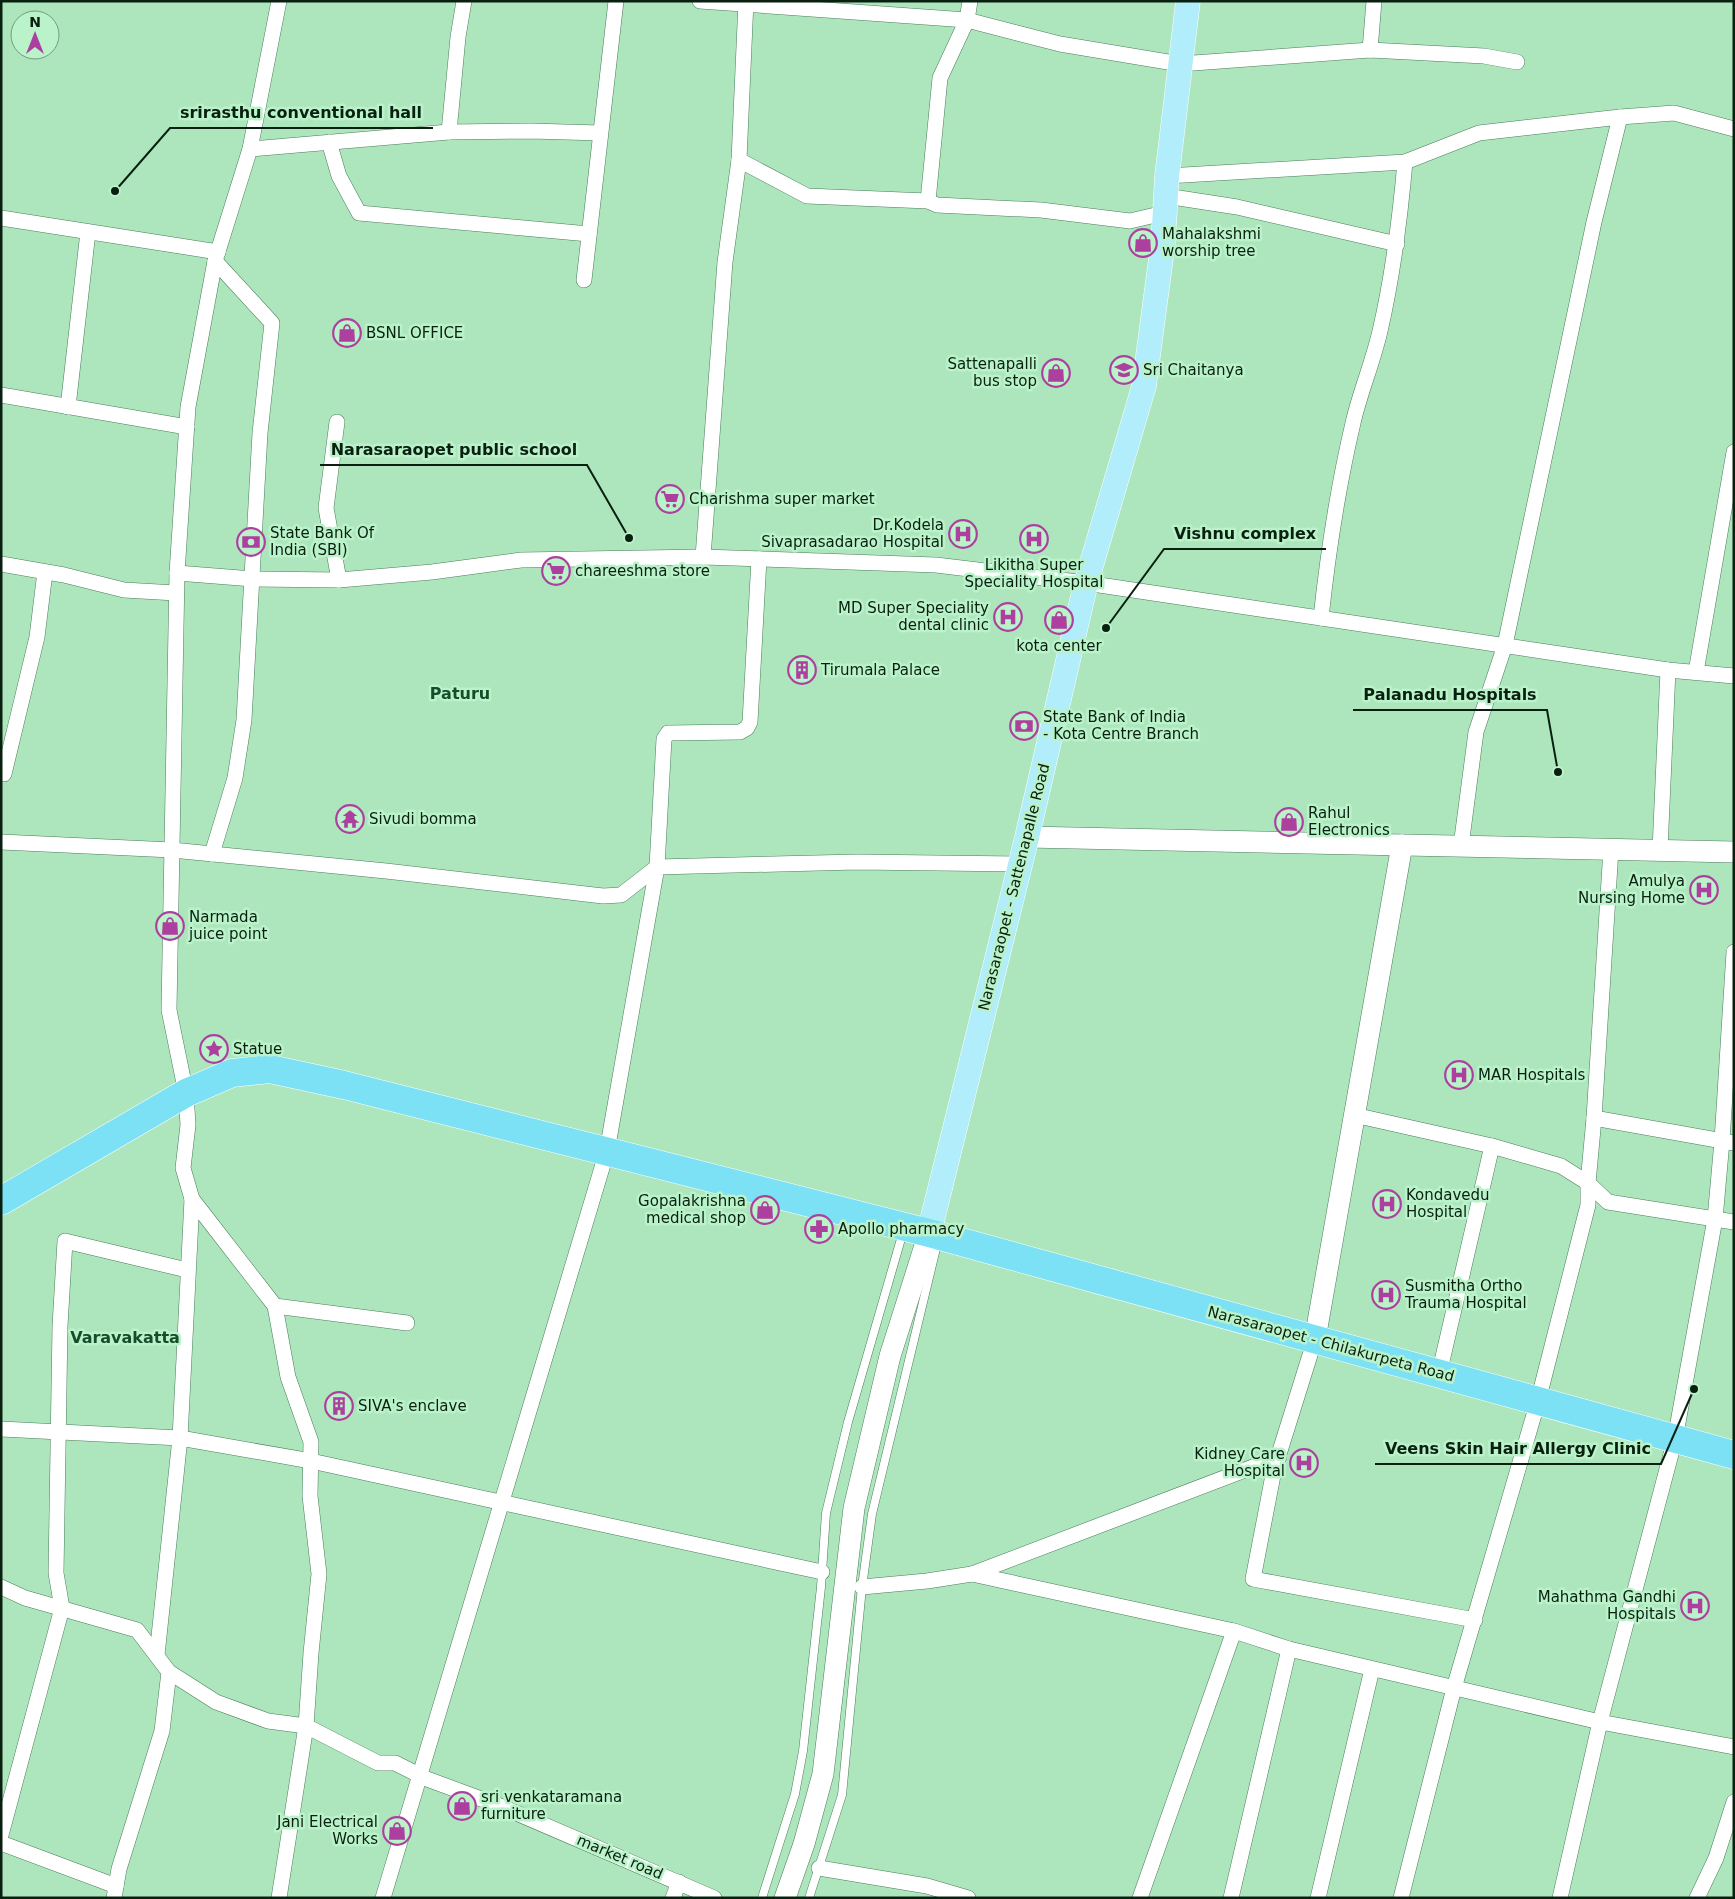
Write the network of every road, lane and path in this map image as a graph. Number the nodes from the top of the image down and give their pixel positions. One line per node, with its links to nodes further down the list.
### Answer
1 (279, 1): 19 (street)
2 (464, 1): 16 (street)
3 (616, 1): 17 (street)
4 (700, 1): 8 (street)
5 (970, 1): 10 (street)
6 (1188, 1): 13 (main road, Narasaraopet - Sattenapalle Road)
7 (1374, 1): 11 (street)
8 (745, 3): 9 (street); 20 (street)
9 (855, 7): 10 (street)
10 (967, 20): 13 (street); 23 (street)
11 (1370, 50): 12 (street); 13 (street)
12 (1517, 62)
13 (1180, 64): 22 (main road, Narasaraopet - Sattenapalle Road)
14 (1620, 117): 15 (street); 21 (street); 45 (street)
15 (1734, 129)
16 (449, 132): 17 (street); 18 (street)
17 (600, 133): 26 (street)
18 (329, 142): 19 (street); 26 (street)
19 (250, 149): 28 (street)
20 (739, 160): 23 (street); 35 (street)
21 (1405, 162): 22 (street); 27 (street)
22 (1166, 195): 23 (street); 27 (street); 42 (main road, Narasaraopet - Sattenapalle Road)
23 (928, 201)
24 (1, 218): 25 (street)
25 (88, 232): 28 (street); 31 (street)
26 (589, 234): 29 (street)
27 (1396, 244): 44 (street)
28 (217, 257): 33 (street); 40 (street)
29 (584, 280)
30 (1, 395): 31 (street)
31 (68, 407): 33 (street)
32 (337, 422): 41 (street)
33 (187, 427): 39 (street)
34 (1734, 452): 47 (street)
35 (703, 557): 36 (street); 41 (street)
36 (759, 559): 42 (street); 60 (street)
37 (1, 564): 38 (street)
38 (45, 572): 43 (street); 49 (street)
39 (177, 573): 40 (street); 43 (street)
40 (253, 579): 41 (street); 58 (street)
41 (339, 580)
42 (1086, 583): 44 (street); 50 (main road, Narasaraopet - Sattenapalle Road)
43 (176, 593): 55 (street)
44 (1321, 618): 45 (street)
45 (1505, 645): 46 (street); 53 (street)
46 (1668, 670): 47 (street); 56 (street)
47 (1696, 672): 48 (street)
48 (1734, 676)
49 (1, 773)
50 (1027, 837): 52 (main road); 59 (main road, Narasaraopet - Sattenapalle Road)
51 (1, 842): 55 (street)
52 (1402, 845): 53 (main road); 63 (main road)
53 (1461, 846): 54 (main road)
54 (1611, 849): 56 (main road); 64 (street)
55 (172, 850): 58 (street); 62 (street)
56 (1660, 850): 57 (main road)
57 (1734, 852)
58 (212, 854): 60 (street)
59 (1020, 864): 60 (street); 73 (main road, Narasaraopet - Sattenapalle Road)
60 (657, 867): 67 (street)
61 (1734, 952): 65 (street)
62 (186, 1093): 67 (highway, Narasaraopet - Chilakurpeta Road); 69 (street); 70 (highway, Narasaraopet - Chilakurpeta Road)
63 (1354, 1115): 66 (street); 77 (main road)
64 (1594, 1118): 65 (street); 68 (street)
65 (1728, 1142): 71 (street)
66 (1492, 1146): 68 (street); 78 (street)
67 (607, 1151): 73 (highway, Narasaraopet - Chilakurpeta Road); 87 (street)
68 (1588, 1183): 71 (street); 79 (street)
69 (192, 1198): 74 (street); 75 (street)
70 (1, 1201)
71 (1715, 1219): 72 (street); 83 (street)
72 (1734, 1222)
73 (924, 1232): 77 (highway, Narasaraopet - Chilakurpeta Road); 88 (lane); 90 (lane); 115 (main road, Narasaraopet - Sattenapalle Road)
74 (188, 1270): 81 (street); 82 (street)
75 (275, 1306): 76 (street); 86 (street)
76 (407, 1323)
77 (1315, 1339): 78 (highway, Narasaraopet - Chilakurpeta Road); 85 (street)
78 (1439, 1374): 79 (highway, Narasaraopet - Chilakurpeta Road)
79 (1538, 1401): 83 (highway, Narasaraopet - Chilakurpeta Road); 93 (street)
80 (1, 1429): 81 (street)
81 (59, 1432): 82 (street); 92 (street)
82 (180, 1438): 86 (street); 96 (street)
83 (1676, 1439): 84 (highway, Narasaraopet - Chilakurpeta Road); 100 (street)
84 (1734, 1455)
85 (1279, 1457): 89 (street); 93 (street)
86 (311, 1461): 87 (street); 101 (street)
87 (502, 1502): 88 (street); 103 (street)
88 (822, 1572): 114 (lane)
89 (972, 1574): 90 (street); 94 (street)
90 (862, 1587): 107 (lane)
91 (1, 1588): 92 (street)
92 (62, 1608): 96 (street); 105 (street)
93 (1475, 1620): 99 (street)
94 (1234, 1630): 95 (street); 118 (street)
95 (1289, 1649): 97 (street); 119 (street)
96 (156, 1655): 98 (street)
97 (1372, 1669): 99 (street); 120 (street)
98 (169, 1672): 101 (street, market road); 109 (street)
99 (1454, 1688): 100 (street); 121 (street)
100 (1600, 1722): 102 (street); 122 (street)
101 (306, 1726): 103 (street, market road); 110 (street)
102 (1734, 1747)
103 (420, 1774): 108 (street, market road); 111 (street)
104 (1734, 1802): 123 (street)
105 (1, 1836)
106 (1, 1843): 109 (street)
107 (819, 1868): 116 (lane); 117 (street)
108 (679, 1882): 112 (street); 113 (street, market road)
109 (115, 1892)
110 (279, 1898)
111 (383, 1898)
112 (673, 1898)
113 (714, 1898)
114 (762, 1898)
115 (785, 1898)
116 (809, 1898)
117 (968, 1898)
118 (1140, 1898)
119 (1231, 1898)
120 (1318, 1898)
121 (1401, 1898)
122 (1560, 1898)
123 (1697, 1898)

